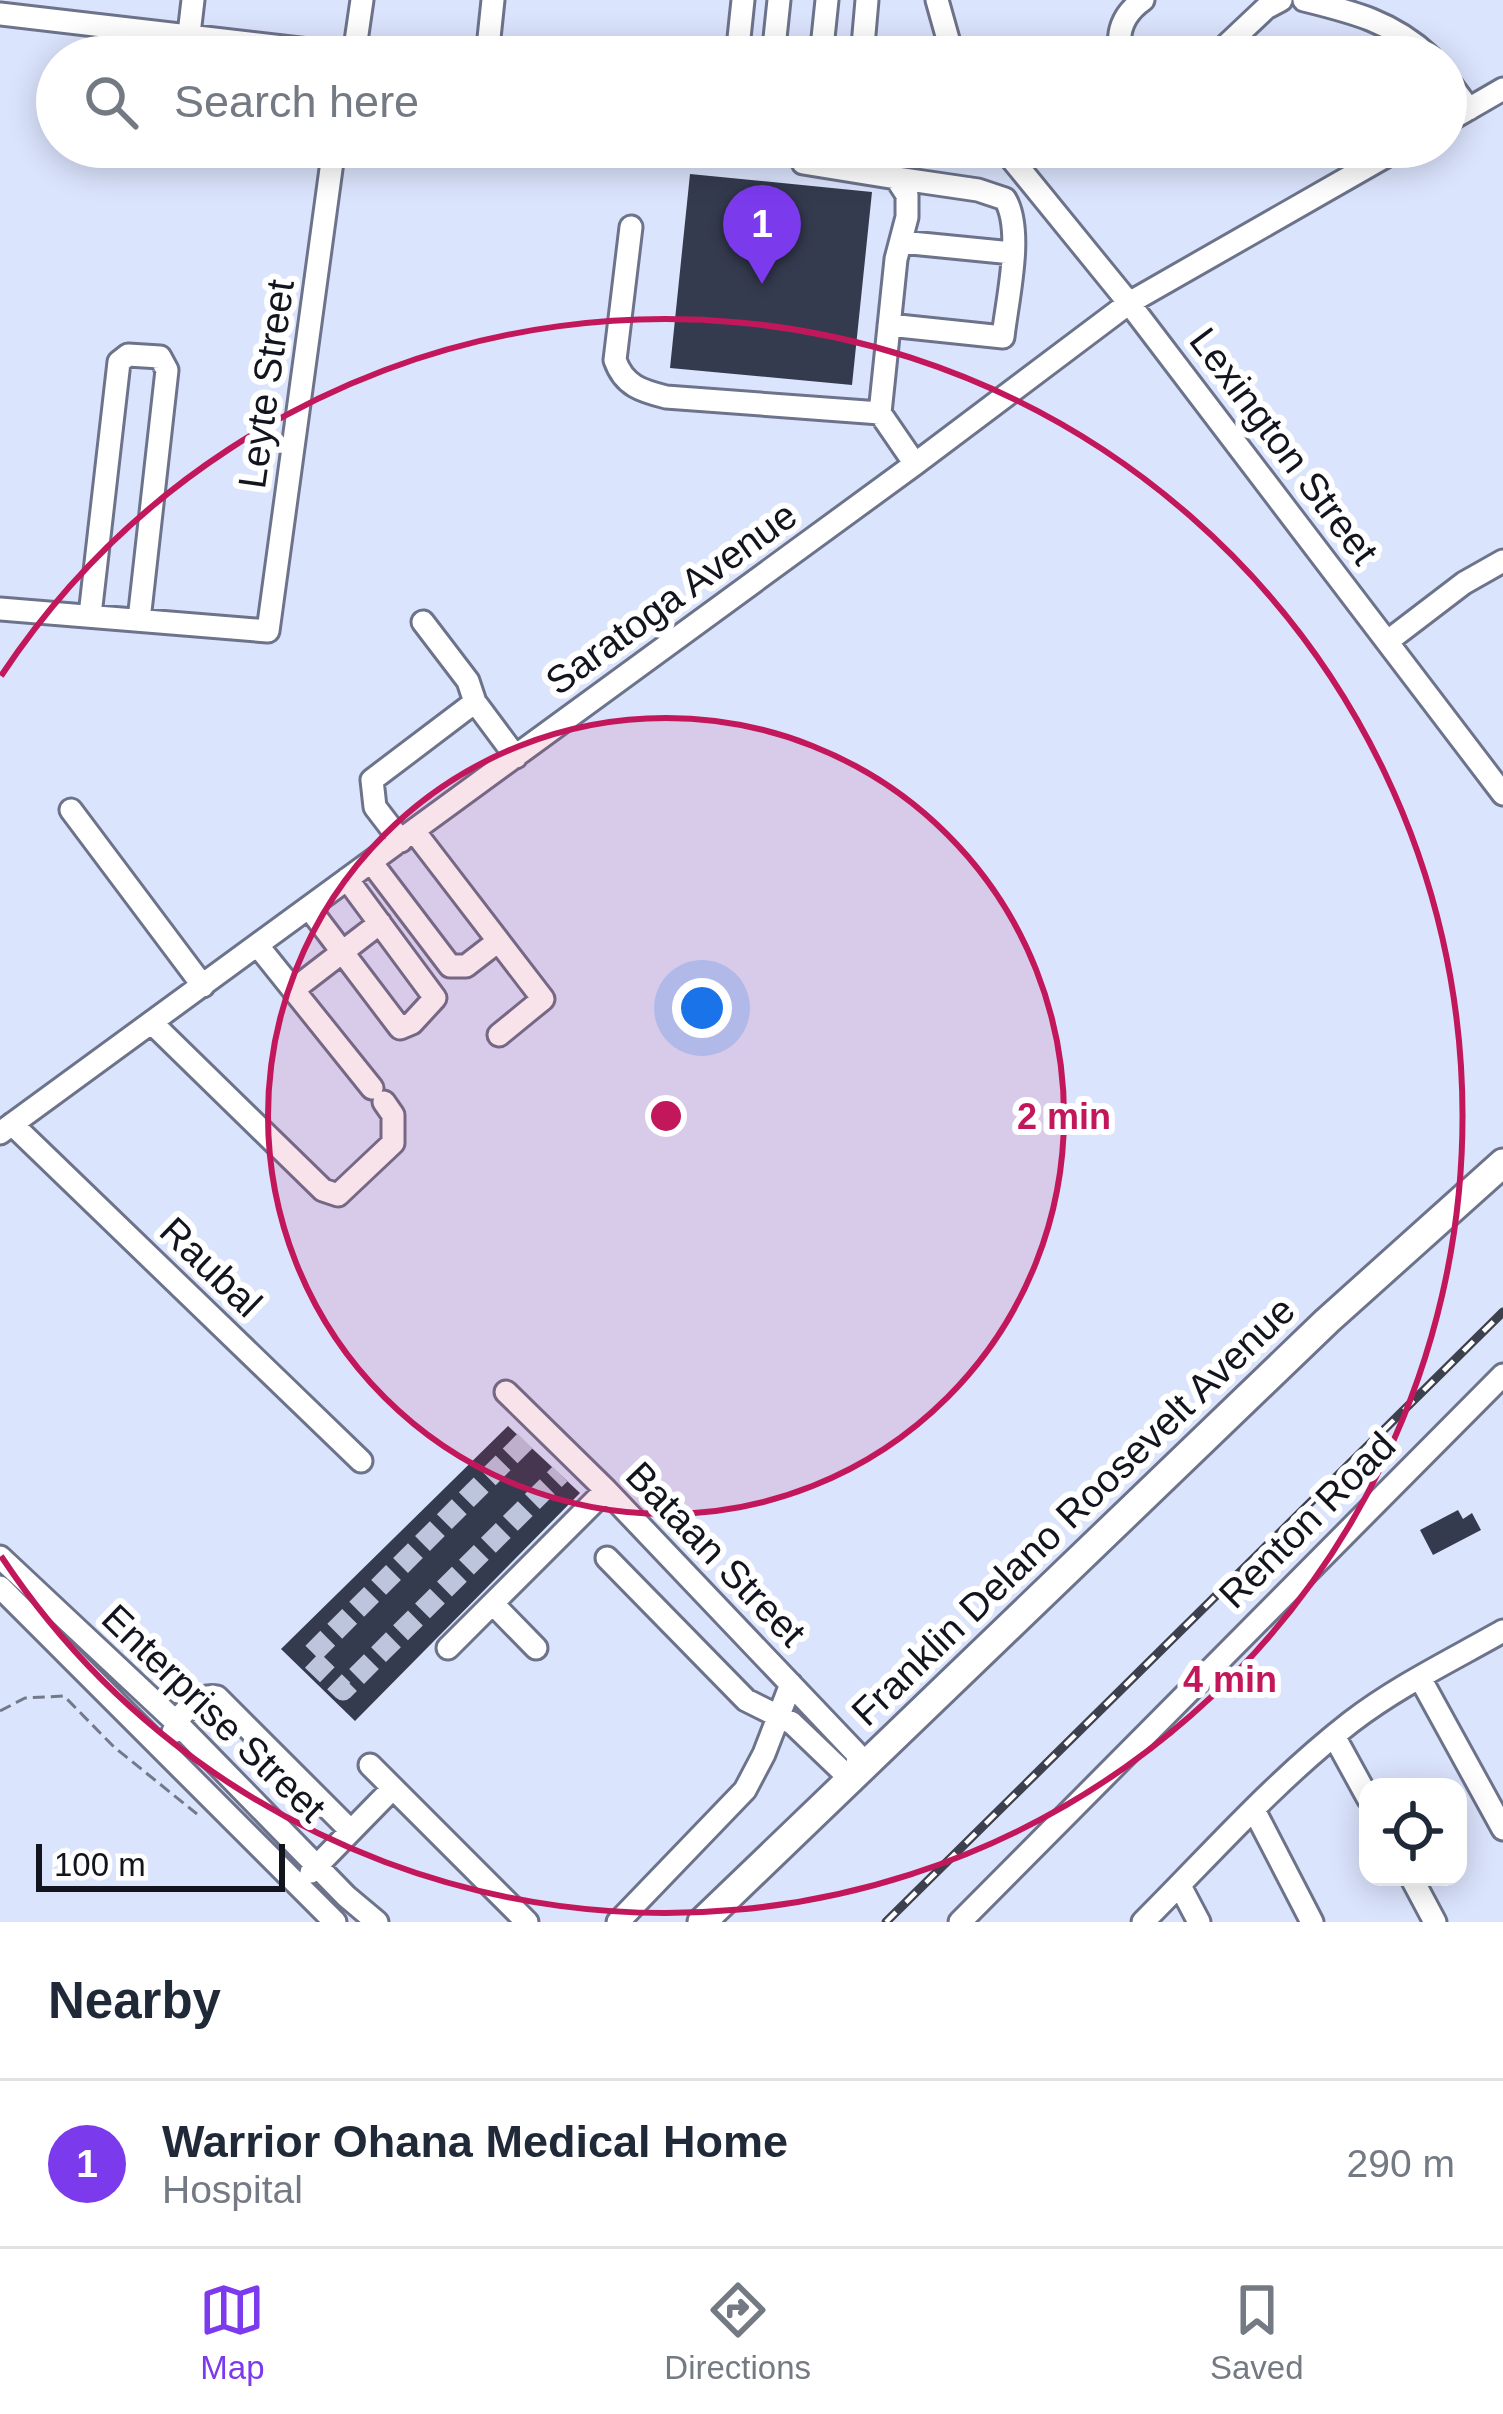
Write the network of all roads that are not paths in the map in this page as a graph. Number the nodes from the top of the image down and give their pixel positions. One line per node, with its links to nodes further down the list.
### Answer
1 (90, 0): 15 (street)
2 (193, 0): 16 (street)
3 (362, 0): 18 (street)
4 (493, 0): 19 (street)
5 (743, 0): 20 (street)
6 (779, 0): 21 (street)
7 (826, 0): 22 (street)
8 (867, 0): 23 (street)
9 (938, 0): 24 (street)
10 (1143, 0): 25 (street)
11 (1281, 0): 26 (street)
12 (1304, 0): 27 (street)
13 (39, 9): 14 (street); 15 (street)
14 (0, 14)
15 (88, 24): 16 (street)
16 (189, 34): 17 (street)
17 (204, 36)
18 (357, 36)
19 (489, 36)
20 (739, 36)
21 (775, 36)
22 (823, 36)
23 (864, 36)
24 (947, 36)
25 (1120, 36)
26 (1236, 36)
27 (1407, 36)
28 (1503, 88): 30 (street)
29 (1467, 106): 30 (street)
30 (1469, 109)
31 (331, 168): 46 (street, Leyte Street)
32 (834, 168): 35 (street)
33 (1019, 168): 39 (street, Lexington Street)
34 (1365, 168): 39 (street, Saratoga Avenue)
35 (896, 178): 37 (street); 38 (street)
36 (631, 227): 41 (street)
37 (901, 242): 38 (street); 40 (street)
38 (1012, 253): 40 (street)
39 (1129, 303): 42 (street, Saratoga Avenue); 48 (street, Lexington Street)
40 (889, 325): 41 (street)
41 (880, 413): 42 (street)
42 (915, 464): 50 (street, Saratoga Avenue)
43 (1503, 562): 48 (street)
44 (0, 609): 45 (street)
45 (90, 615): 46 (street); 46 (street)
46 (139, 620)
47 (422, 622): 49 (street)
48 (1388, 641): 51 (street, Lexington Street)
49 (475, 702): 50 (street); 53 (street)
50 (515, 757): 53 (street, Saratoga Avenue)
51 (1503, 794)
52 (71, 810): 61 (street)
53 (408, 836): 54 (street, Saratoga Avenue); 58 (street)
54 (371, 862): 55 (street, Saratoga Avenue); 58 (street)
55 (347, 879): 56 (street, Saratoga Avenue); 57 (street)
56 (309, 908): 59 (street, Saratoga Avenue); 60 (street)
57 (380, 922): 60 (street); 60 (street)
58 (497, 941): 64 (street)
59 (259, 946): 61 (street, Saratoga Avenue); 62 (street)
60 (342, 953): 62 (street)
61 (203, 986): 63 (street, Saratoga Avenue)
62 (293, 990): 63 (street)
63 (152, 1023): 65 (street, Saratoga Avenue)
64 (499, 1036)
65 (6, 1129): 69 (street, Raubal)
66 (1503, 1162): 85 (main road, Franklin Delano Roosevelt Avenue)
67 (1503, 1375): 100 (street, Renton Road)
68 (506, 1392): 70 (street, Bataan Street)
69 (361, 1461)
70 (606, 1490): 74 (street); 79 (street, Bataan Street)
71 (0, 1557): 81 (street, Enterprise Street)
72 (608, 1558): 80 (street)
73 (0, 1587): 83 (street, Enterprise Street)
74 (493, 1604): 76 (street); 77 (street)
75 (1503, 1630): 78 (street)
76 (448, 1648)
77 (536, 1648)
78 (1420, 1678): 82 (street); 89 (street)
79 (791, 1684): 80 (street); 85 (street, Bataan Street)
80 (779, 1716): 85 (street); 98 (street)
81 (176, 1722): 83 (street); 90 (street); 91 (street, Enterprise Street)
82 (1334, 1736): 86 (street); 88 (street)
83 (167, 1754): 92 (street, Enterprise Street)
84 (370, 1765): 87 (street)
85 (856, 1774): 99 (main road, Franklin Delano Roosevelt Avenue)
86 (1359, 1782)
87 (393, 1788): 90 (street); 97 (street)
88 (1254, 1810): 93 (street); 103 (street)
89 (1503, 1828)
90 (351, 1831): 91 (street)
91 (318, 1864): 92 (street); 96 (street, Enterprise Street)
92 (298, 1885): 95 (street, Enterprise Street)
93 (1180, 1886): 101 (street); 102 (street)
94 (1416, 1886): 104 (street)
95 (335, 1922)
96 (377, 1922)
97 (527, 1922)
98 (618, 1922)
99 (702, 1922)
100 (960, 1922)
101 (1143, 1922)
102 (1199, 1922)
103 (1312, 1922)
104 (1435, 1922)

